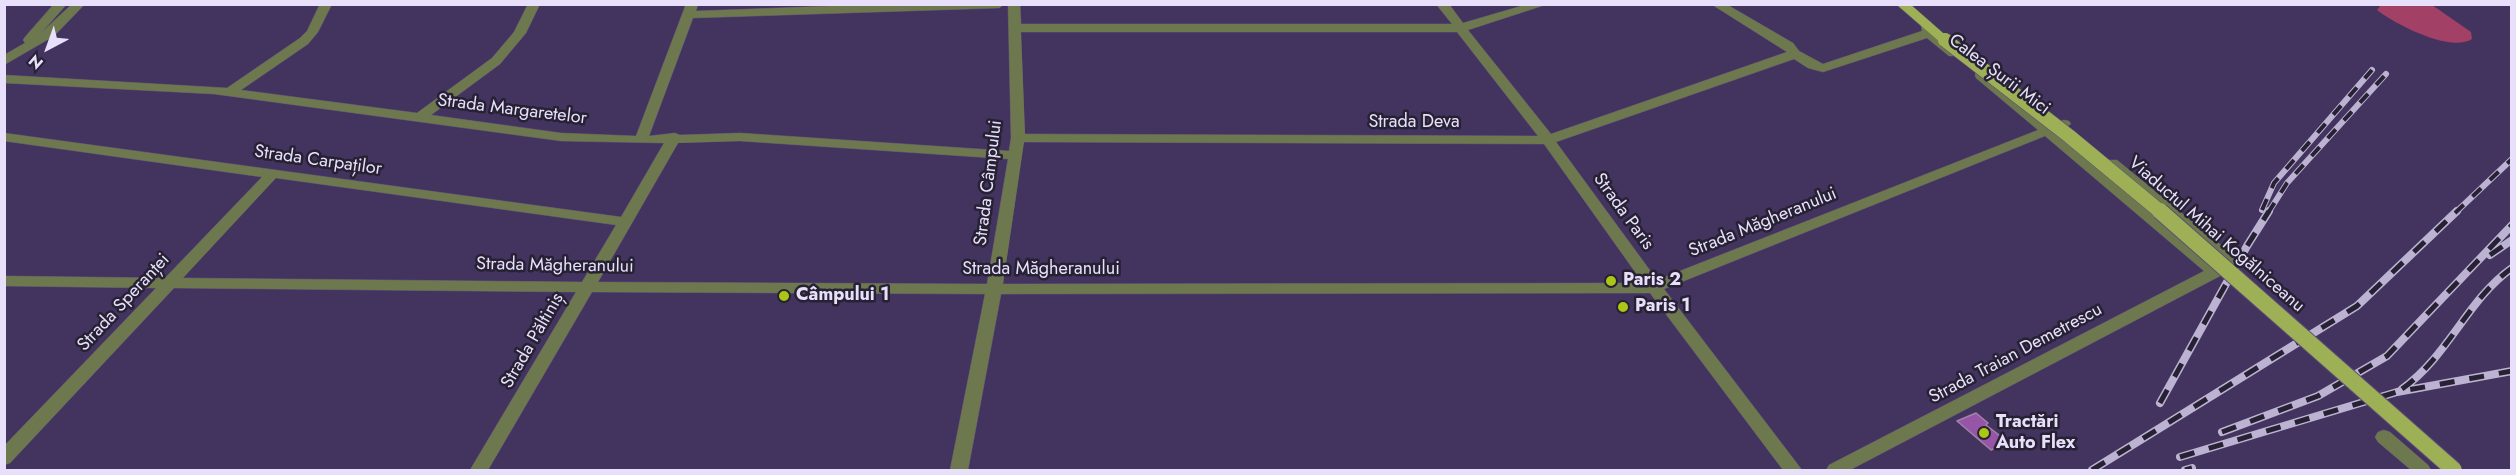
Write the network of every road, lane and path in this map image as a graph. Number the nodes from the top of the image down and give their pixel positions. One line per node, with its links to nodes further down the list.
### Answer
1 (61, 4): 15 (street)
2 (79, 4): 15 (street)
3 (326, 4): 19 (street)
4 (534, 4): 20 (street)
5 (999, 4): 11 (street)
6 (1014, 4): 13 (street, Strada Câmpului)
7 (1442, 4): 14 (street, Strada Paris)
8 (1542, 4): 14 (street)
9 (1718, 4): 16 (street)
10 (1903, 5): 12 (main road, Calea Șurii Mici)
11 (690, 10): 26 (street)
12 (1927, 27): 16 (street); 21 (street, Calea Șurii Mici); 22 (street, Calea Șurii Mici); 44 (main road, Viaductul Mihai Kogălniceanu, bridge)
13 (1015, 28): 14 (street); 25 (street, Strada Câmpului)
14 (1461, 28): 27 (street, Strada Paris)
15 (10, 54): 17 (street)
16 (1795, 54): 27 (street, Strada Deva)
17 (4, 61)
18 (4, 79): 19 (street, Strada Margaretelor)
19 (229, 92): 20 (street, Strada Margaretelor)
20 (422, 116): 26 (street, Strada Margaretelor)
21 (2064, 124): 22 (street, Calea Șurii Mici); 31 (street)
22 (2047, 130): 31 (street); 35 (street, Strada Măgheranului)
23 (4, 137): 29 (street, Strada Carpaților)
24 (675, 137): 26 (street, Strada Margaretelor); 28 (street, Strada Margaretelor); 30 (street, Strada Păltiniș)
25 (1018, 138): 27 (street, Strada Deva); 28 (street, Strada Câmpului)
26 (641, 140)
27 (1548, 140): 35 (street, Strada Paris)
28 (1016, 154): 36 (street, Strada Câmpului)
29 (272, 174): 30 (street, Strada Carpaților); 33 (street, Strada Speranței)
30 (625, 222): 34 (street, Strada Păltiniș)
31 (2215, 272): 42 (street, Strada Traian Demetrescu)
32 (4, 281): 33 (street, Strada Măgheranului)
33 (170, 282): 34 (street, Strada Măgheranului); 38 (street, Strada Speranței)
34 (588, 286): 36 (street, Strada Măgheranului); 39 (street, Strada Păltiniș)
35 (1654, 287): 36 (street, Strada Măgheranului); 41 (street, Strada Paris)
36 (994, 289): 40 (street, Strada Câmpului)
37 (2384, 437): 43 (street)
38 (4, 458)
39 (479, 471)
40 (959, 471)
41 (1793, 471)
42 (1835, 471)
43 (2422, 471)
44 (2454, 471)

